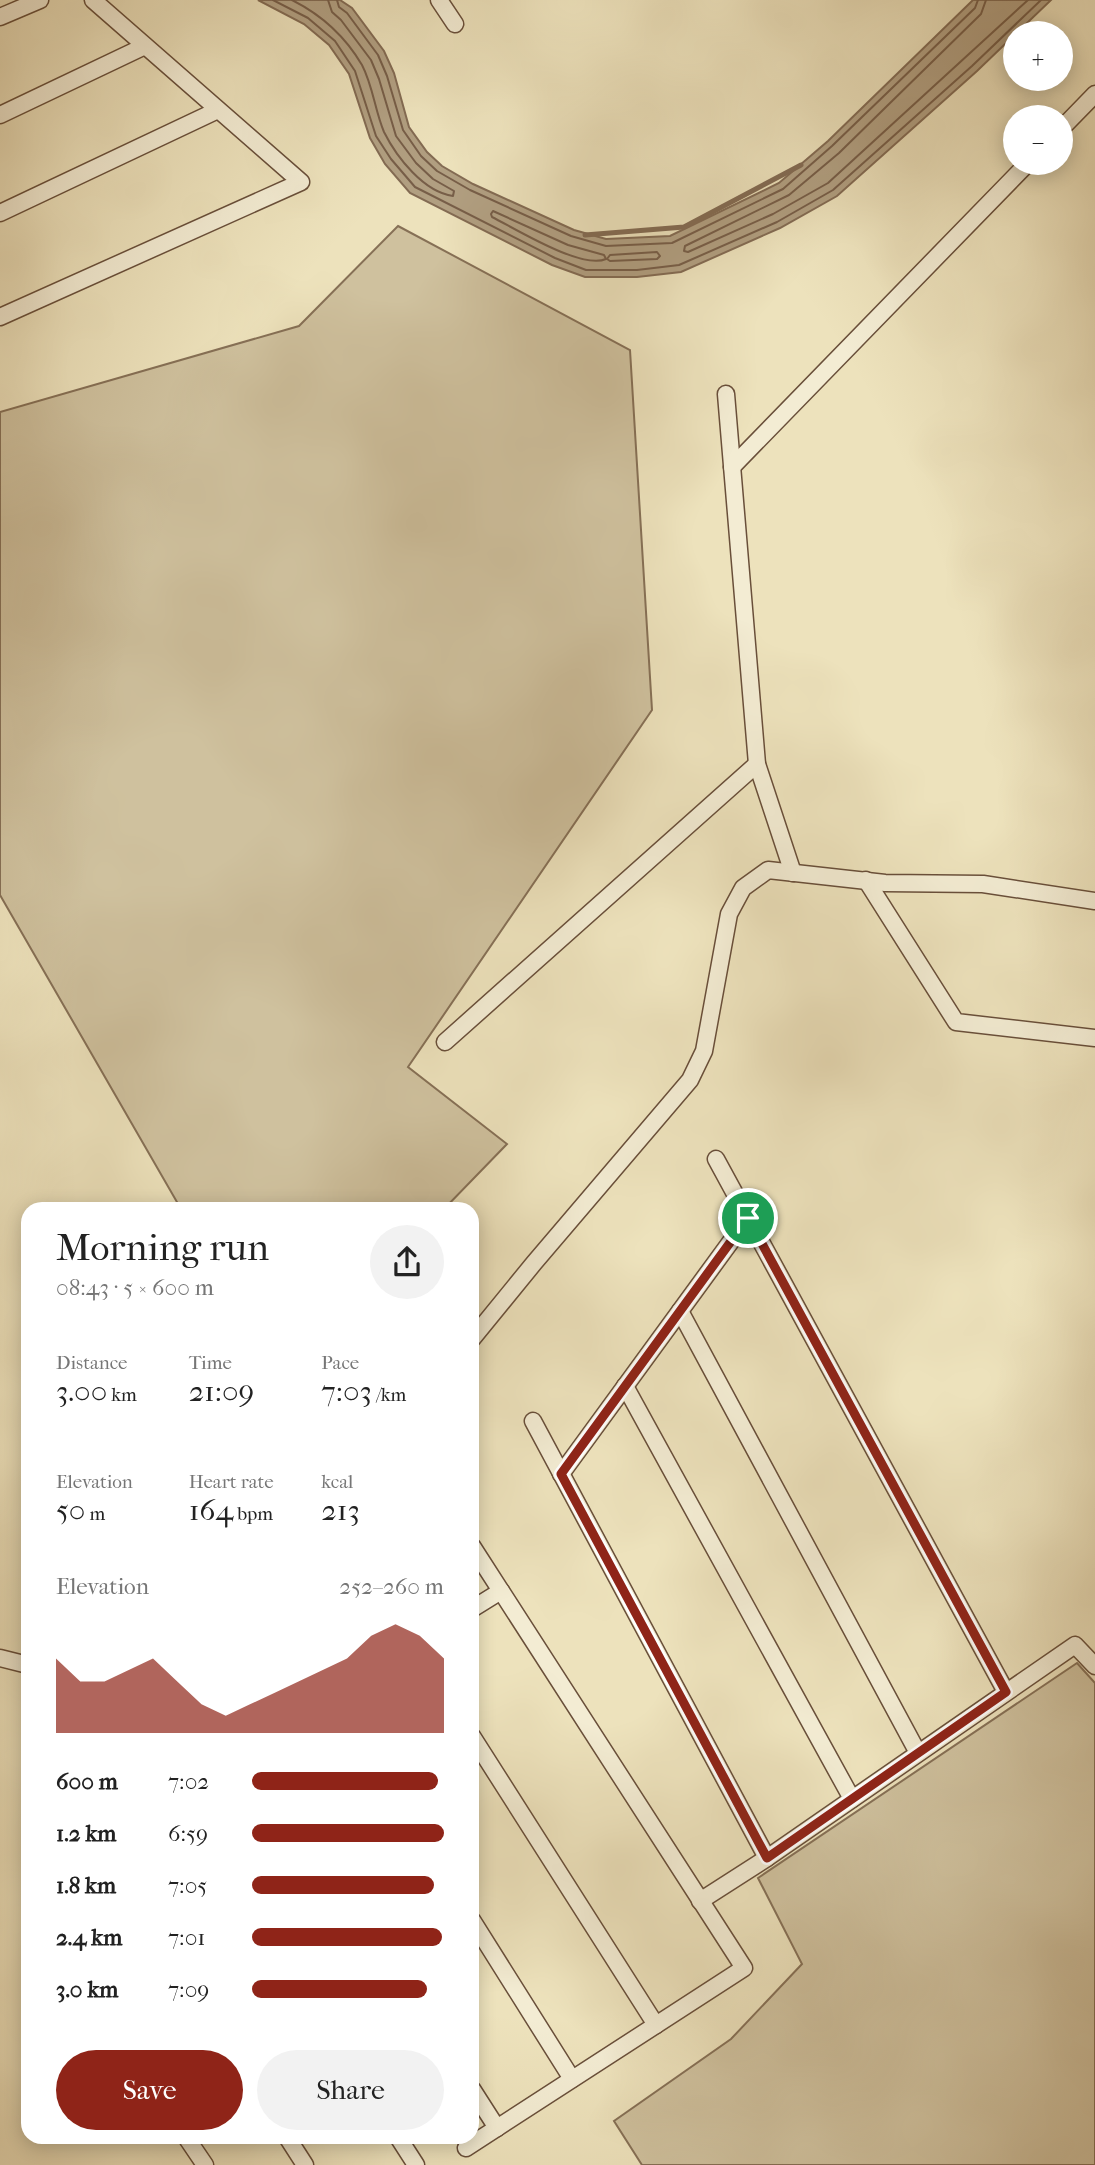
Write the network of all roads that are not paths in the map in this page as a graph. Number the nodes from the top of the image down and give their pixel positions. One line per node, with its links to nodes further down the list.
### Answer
1 (40, 0): 4 (street)
2 (93, 0): 6 (street)
3 (439, 0): 5 (street)
4 (0, 17)
5 (455, 24)
6 (145, 46): 8 (street); 9 (street)
7 (1095, 94): 10 (street)
8 (218, 110): 12 (street); 13 (street)
9 (0, 115)
10 (1073, 117)
11 (1016, 175): 15 (street)
12 (0, 213)
13 (0, 317)
14 (726, 394): 15 (street)
15 (732, 467): 16 (street)
16 (757, 765): 17 (street); 21 (street)
17 (793, 873): 18 (street); 25 (street)
18 (866, 880): 19 (street); 20 (street)
19 (1095, 901)
20 (1095, 1038)
21 (445, 1042)
22 (716, 1159): 23 (street)
23 (748, 1218): 24 (street); 35 (street)
24 (680, 1311): 26 (street); 37 (street)
25 (479, 1330)
26 (625, 1386): 28 (street); 38 (street)
27 (533, 1421): 28 (street)
28 (561, 1474): 39 (street)
29 (479, 1557): 30 (street)
30 (501, 1591): 31 (street); 40 (street)
31 (479, 1605)
32 (0, 1658): 33 (street)
33 (21, 1663)
34 (1095, 1666): 35 (street)
35 (1006, 1692): 37 (street)
36 (479, 1747): 42 (street)
37 (918, 1753): 38 (street)
38 (852, 1799): 39 (street)
39 (767, 1858): 40 (street)
40 (700, 1901): 42 (street)
41 (479, 1931): 43 (street)
42 (656, 2025): 43 (street)
43 (572, 2079): 45 (street)
44 (479, 2100): 45 (street)
45 (497, 2128): 46 (street)
46 (479, 2140)
47 (191, 2144): 52 (street)
48 (292, 2144): 53 (street)
49 (402, 2144): 54 (street)
50 (472, 2144): 51 (street)
51 (466, 2148)
52 (205, 2165)
53 (305, 2165)
54 (416, 2165)

